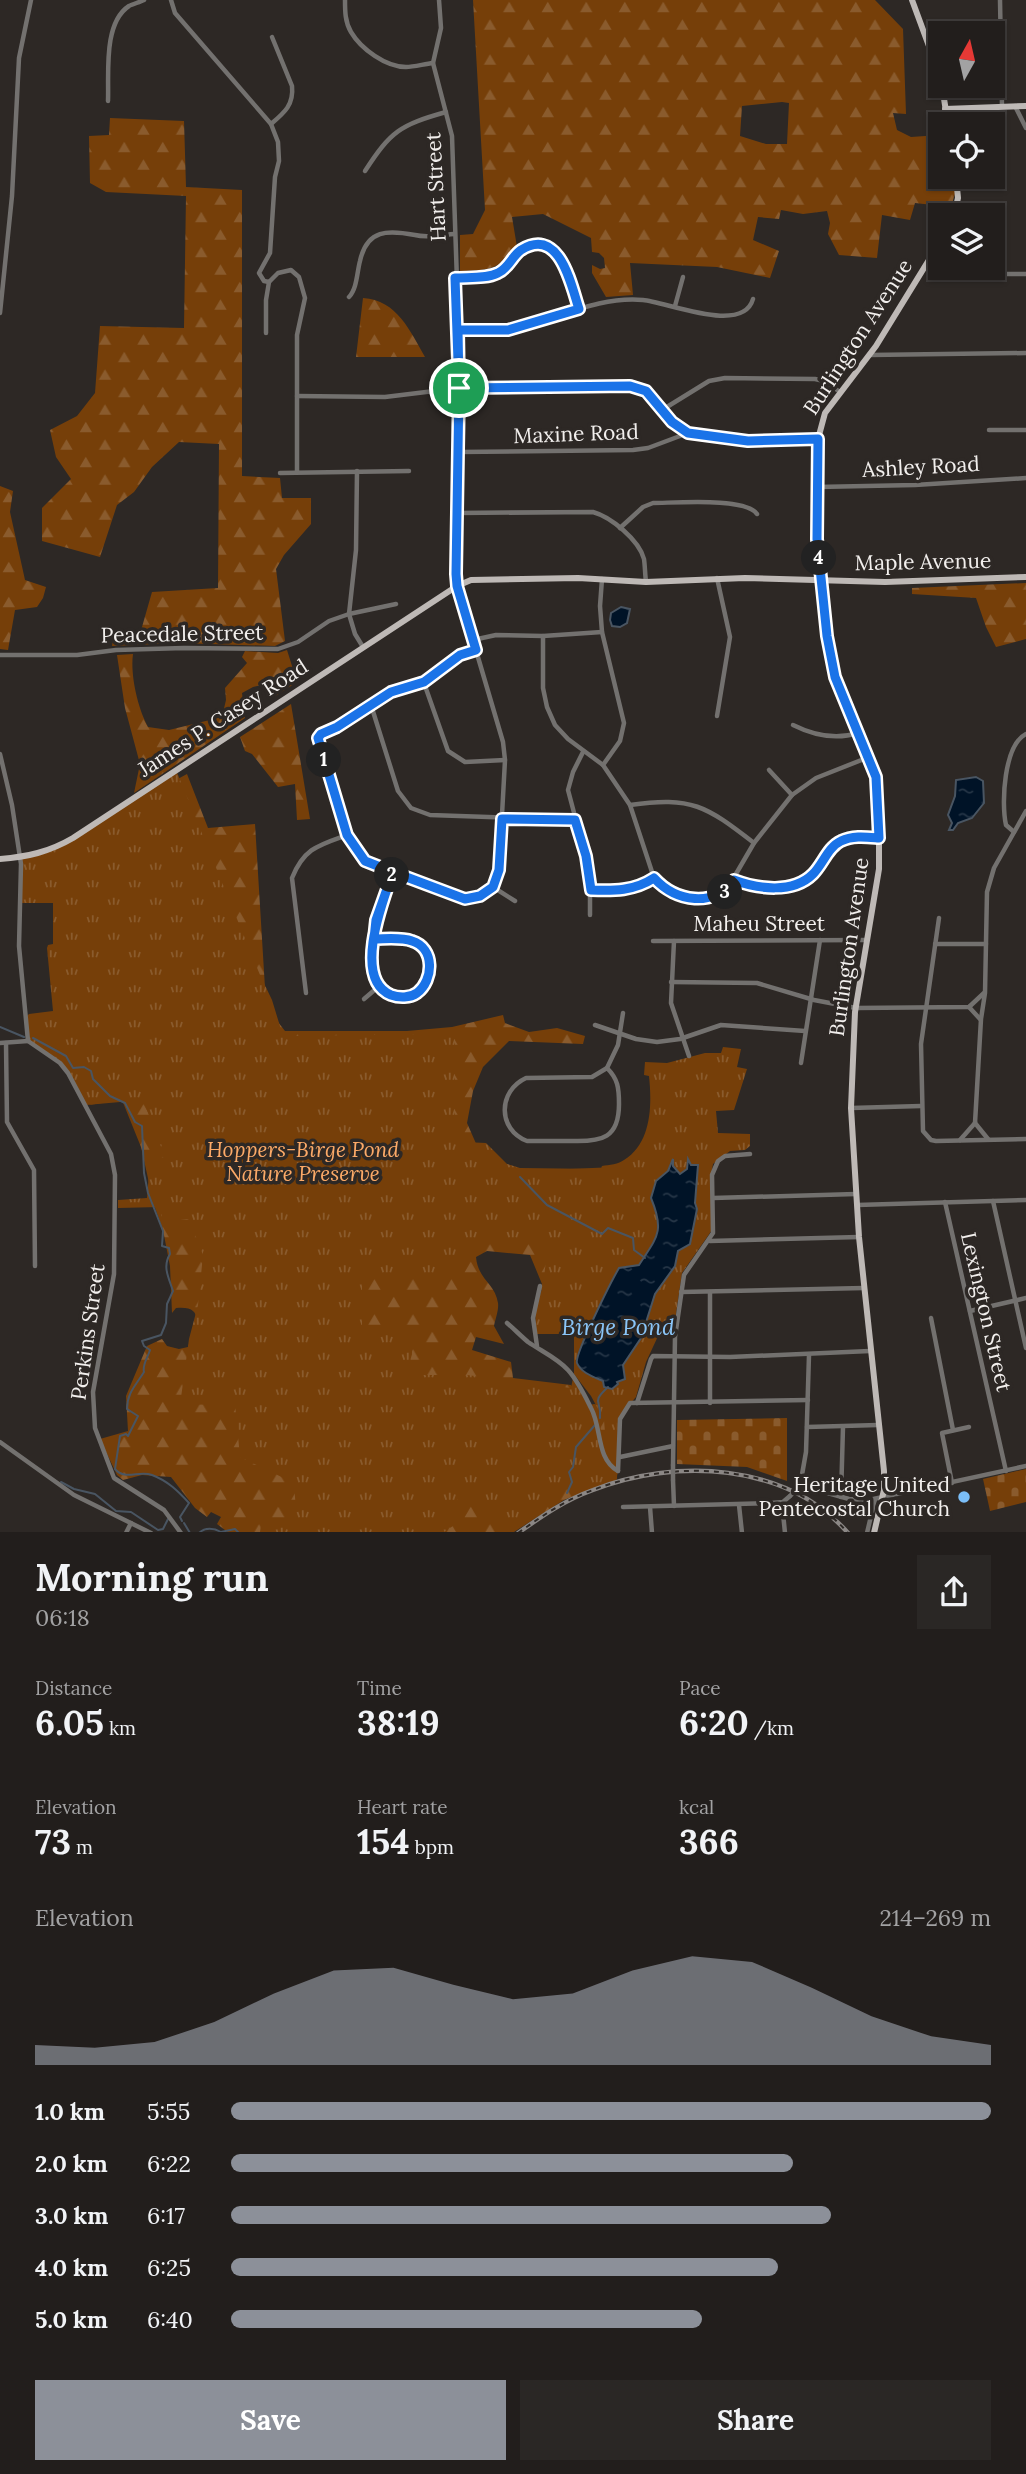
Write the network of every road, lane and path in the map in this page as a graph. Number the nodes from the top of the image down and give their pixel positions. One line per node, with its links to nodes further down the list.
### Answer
1 (31, 0): 35 (street)
2 (122, 0): 9 (street)
3 (144, 0): 9 (street)
4 (171, 0): 21 (street)
5 (345, 0): 12 (street)
6 (439, 0): 12 (street, Hart Street)
7 (912, 0): 11 (main road)
8 (1000, 0): 15 (street)
9 (127, 7): 14 (street)
10 (272, 37): 21 (street)
11 (928, 43)
12 (433, 63): 19 (street, Hart Street)
13 (944, 98): 18 (main road)
14 (108, 101)
15 (1002, 106): 16 (main road); 18 (main road)
16 (1015, 106): 17 (main road); 22 (street)
17 (1026, 106)
18 (945, 109): 20 (main road)
19 (446, 112): 23 (street); 24 (street, Hart Street)
20 (946, 112)
21 (271, 124): 30 (street)
22 (1026, 128)
23 (365, 171)
24 (454, 234): 29 (street, Hart Street); 31 (street)
25 (928, 261): 26 (main road, Burlington Avenue)
26 (924, 267): 27 (street); 39 (main road, Burlington Avenue)
27 (1026, 274)
28 (683, 277): 33 (street)
29 (455, 278): 34 (street); 36 (street, Hart Street)
30 (269, 282): 37 (street); 42 (street)
31 (349, 297)
32 (753, 299): 33 (street)
33 (675, 306): 34 (street)
34 (579, 309): 36 (street)
35 (0, 313)
36 (458, 330): 40 (street, Hart Street)
37 (267, 333)
38 (1026, 353): 39 (street)
39 (869, 355): 41 (main road, Burlington Avenue)
40 (459, 388): 42 (street); 43 (street); 48 (street, Hart Street)
41 (840, 392): 43 (street); 47 (main road, Burlington Avenue)
42 (297, 396): 49 (street)
43 (662, 410): 46 (street)
44 (989, 430): 45 (street)
45 (1026, 430)
46 (688, 433): 47 (street, Maxine Road); 48 (street, Maxine Road)
47 (818, 439): 54 (main road, Burlington Avenue)
48 (458, 452): 55 (street, Hart Street)
49 (297, 471): 50 (street); 52 (street)
50 (357, 471): 51 (street); 65 (street)
51 (409, 471)
52 (281, 472)
53 (1026, 478): 54 (street, Ashley Road)
54 (817, 487): 61 (main road, Burlington Avenue)
55 (457, 513): 57 (street); 63 (street, Hart Street)
56 (758, 514): 57 (street)
57 (620, 528): 62 (street)
58 (716, 578): 61 (main road); 62 (main road); 74 (street)
59 (1026, 578): 61 (main road, Maple Avenue)
60 (603, 579): 62 (main road); 63 (main road); 66 (street)
61 (821, 579): 76 (main road, Burlington Avenue)
62 (646, 582)
63 (457, 586): 68 (street, Hart Street); 69 (main road, James P. Casey Road)
64 (396, 604): 65 (street, Peacedale Street)
65 (349, 614): 69 (street); 71 (street, Peacedale Street)
66 (601, 632): 67 (street); 82 (street)
67 (543, 636): 68 (street); 78 (street)
68 (473, 640): 70 (street, Hart Street)
69 (363, 647): 93 (main road, James P. Casey Road)
70 (476, 650): 72 (street); 81 (street, Hart Street)
71 (0, 655)
72 (424, 682): 73 (street); 81 (street)
73 (371, 705): 87 (street); 90 (street)
74 (717, 716)
75 (793, 725): 76 (street)
76 (858, 733): 80 (main road, Burlington Avenue)
77 (1026, 734): 89 (street)
78 (583, 752): 82 (street); 88 (street)
79 (0, 754): 93 (street)
80 (869, 757): 84 (street); 91 (main road, Burlington Avenue)
81 (505, 760): 87 (street, Hart Street)
82 (603, 765): 85 (street)
83 (769, 770): 84 (street)
84 (792, 795): 92 (street)
85 (630, 805): 92 (street); 96 (street)
86 (1026, 811): 89 (street)
87 (502, 819): 88 (street); 98 (street, Hart Street)
88 (575, 820): 99 (street)
89 (1014, 832): 109 (street)
90 (347, 835): 95 (street); 112 (street)
91 (879, 838): 97 (street); 105 (main road, Burlington Avenue)
92 (754, 843): 97 (street)
93 (20, 858): 94 (main road, James P. Casey Road); 125 (street)
94 (0, 859)
95 (393, 872): 98 (street); 103 (street)
96 (654, 878): 97 (street); 99 (street)
97 (734, 880)
98 (493, 887): 100 (street)
99 (591, 890): 101 (street)
100 (514, 901)
101 (590, 915)
102 (939, 918): 108 (street)
103 (374, 939): 111 (street); 111 (street)
104 (820, 940): 105 (street, Maheu Street); 107 (street, Maheu Street); 115 (street)
105 (866, 940): 118 (main road, Burlington Avenue)
106 (653, 941): 107 (street, Maheu Street)
107 (674, 941): 110 (street)
108 (935, 944): 109 (street); 116 (street)
109 (986, 944): 113 (street)
110 (671, 982): 115 (street); 124 (street)
111 (378, 987): 114 (street)
112 (306, 993)
113 (985, 993): 117 (street); 120 (street)
114 (364, 999)
115 (811, 999): 118 (street); 122 (street)
116 (925, 1007): 117 (street); 118 (street); 130 (street)
117 (969, 1007): 120 (street)
118 (856, 1008): 131 (main road, Burlington Avenue)
119 (623, 1013): 123 (street)
120 (981, 1019): 132 (street)
121 (595, 1025): 123 (street)
122 (805, 1031): 124 (street); 128 (street)
123 (620, 1034): 124 (street); 129 (street)
124 (683, 1038): 127 (street)
125 (28, 1041): 126 (street); 187 (street, Perkins Street)
126 (3, 1043): 145 (street)
127 (689, 1056)
128 (801, 1063)
129 (607, 1068): 129 (street)
130 (921, 1106): 131 (street); 135 (street)
131 (851, 1108): 137 (main road, Burlington Avenue)
132 (975, 1123): 133 (street); 135 (street)
133 (988, 1139): 134 (street); 135 (street)
134 (1026, 1139)
135 (960, 1140)
136 (750, 1154): 138 (street)
137 (856, 1194): 138 (street); 142 (main road, Burlington Avenue)
138 (713, 1198): 144 (street)
139 (1026, 1200): 140 (street)
140 (993, 1201): 141 (street); 151 (street)
141 (945, 1202): 142 (street); 152 (street, Lexington Street)
142 (857, 1205): 143 (main road, Burlington Avenue)
143 (859, 1237): 144 (street); 147 (main road, Burlington Avenue)
144 (709, 1241): 148 (street)
145 (35, 1266)
146 (540, 1286): 155 (street)
147 (864, 1288): 149 (street); 157 (main road, Burlington Avenue)
148 (681, 1292): 149 (street); 159 (street)
149 (710, 1292): 160 (street)
150 (1026, 1298): 151 (street)
151 (1015, 1301): 152 (street); 156 (street)
152 (970, 1311): 174 (street, Lexington Street)
153 (931, 1318): 169 (street)
154 (507, 1323): 155 (street)
155 (537, 1347): 172 (street)
156 (1026, 1348)
157 (870, 1352): 158 (street); 165 (main road, Burlington Avenue)
158 (809, 1354): 160 (street); 161 (street)
159 (674, 1357): 160 (street); 162 (street); 163 (street)
160 (710, 1357): 164 (street)
161 (808, 1400): 164 (street); 166 (street)
162 (637, 1403): 163 (street); 172 (street)
163 (673, 1403): 164 (street); 171 (street)
164 (710, 1403)
165 (878, 1425): 167 (street); 178 (main road, Burlington Avenue)
166 (807, 1427): 167 (street); 176 (street)
167 (843, 1427): 177 (street)
168 (969, 1427): 169 (street)
169 (953, 1430): 175 (street)
170 (0, 1442): 184 (street)
171 (673, 1446): 172 (street); 183 (street, bridge)
172 (620, 1457)
173 (1026, 1466): 174 (street)
174 (1006, 1471): 175 (street)
175 (951, 1483): 178 (street)
176 (798, 1488): 177 (street); 179 (street, bridge)
177 (841, 1497): 178 (street)
178 (878, 1498): 191 (street, Burlington Avenue); 192 (main road, Burlington Avenue)
179 (782, 1503): 180 (street); 190 (street)
180 (739, 1505): 183 (street); 189 (street)
181 (623, 1507): 182 (street)
182 (650, 1507): 183 (street); 188 (street)
183 (674, 1507)
184 (131, 1523): 185 (street); 186 (street)
185 (126, 1532)
186 (151, 1532)
187 (181, 1532)
188 (652, 1532)
189 (742, 1532)
190 (785, 1532)
191 (867, 1532)
192 (874, 1532)

